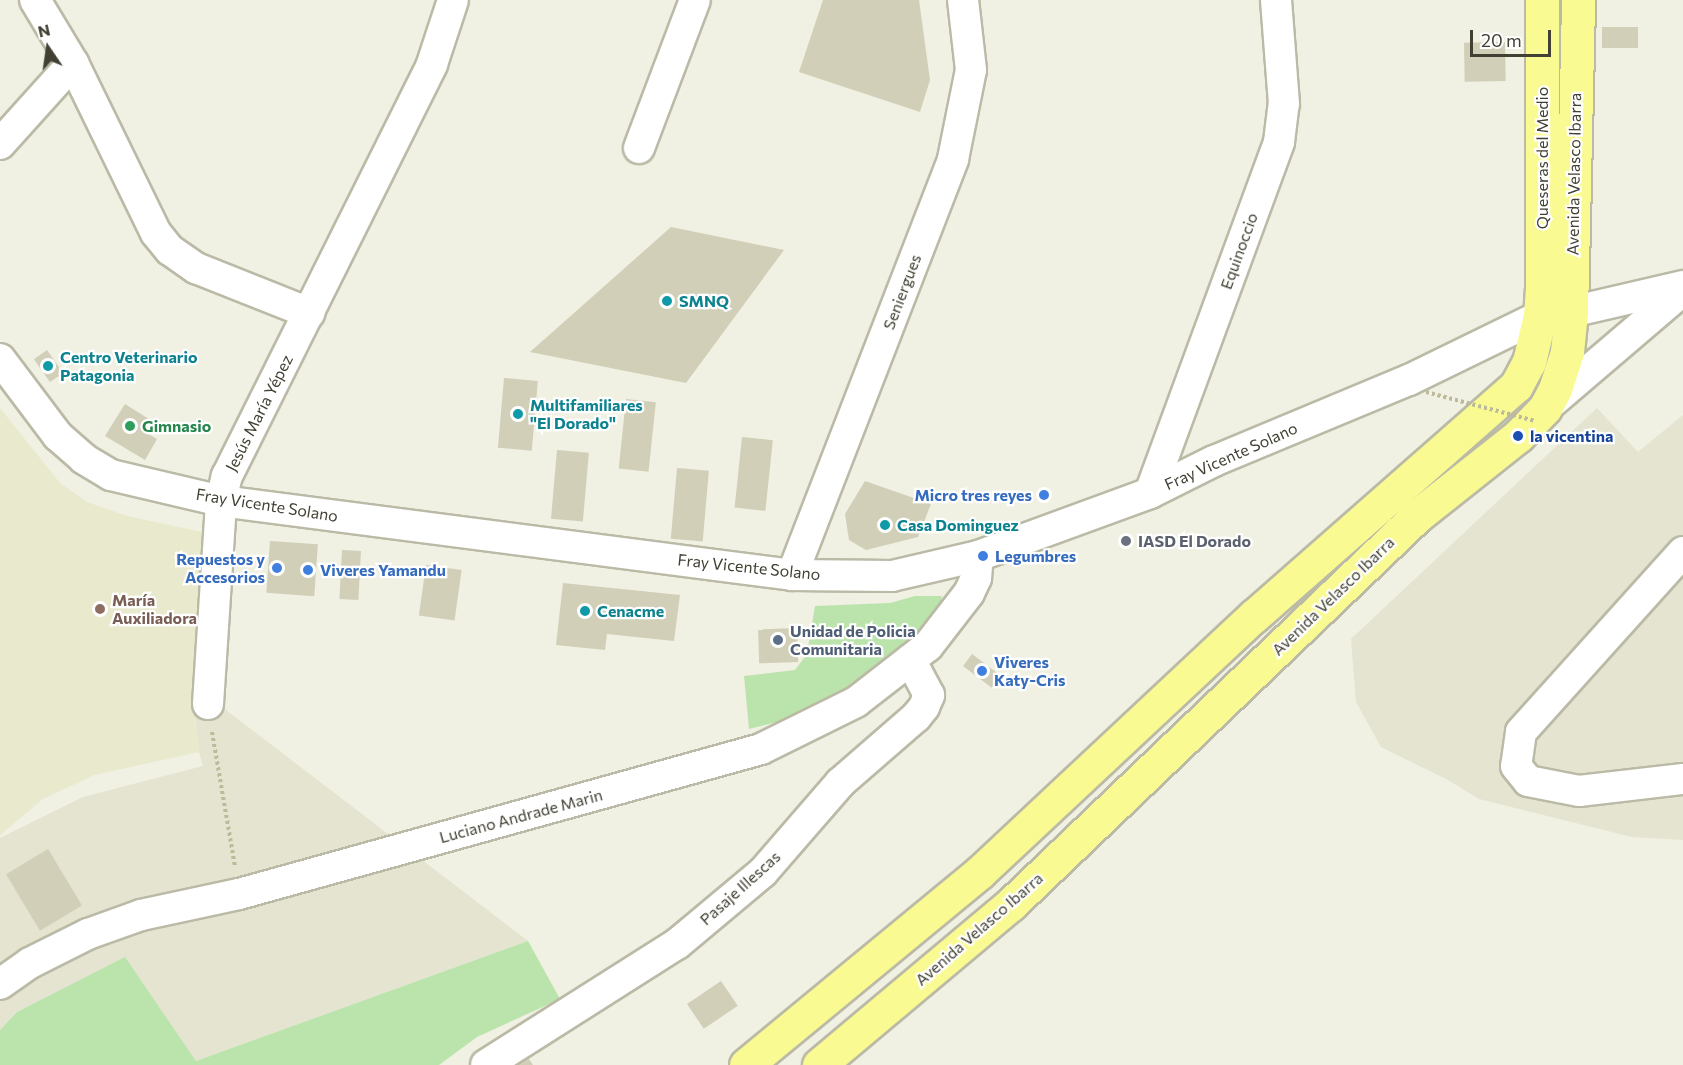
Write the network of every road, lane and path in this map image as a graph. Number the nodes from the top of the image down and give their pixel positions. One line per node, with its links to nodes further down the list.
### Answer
1 (35, 0): 8 (street)
2 (453, 0): 12 (street, Jesús María Yépez)
3 (695, 0): 10 (street)
4 (963, 0): 21 (street, Seniergues)
5 (1276, 0): 17 (street, Equinoccio)
6 (1542, 0): 13 (main road, Queseras del Medio)
7 (1578, 0): 13 (main road, Avenida Velasco Ibarra)
8 (73, 63): 9 (street); 12 (street)
9 (0, 144)
10 (639, 148)
11 (1683, 288): 13 (street, Fray Vicente Solano); 16 (street, Fray Vicente Solano)
12 (309, 313): 18 (street, Jesús María Yépez)
13 (1555, 314): 16 (main road, Avenida Velasco Ibarra); 17 (street, Fray Vicente Solano); 28 (main road, Avenida Velasco Ibarra)
14 (0, 359): 18 (street, Fray Vicente Solano)
15 (1426, 392): 16 (path, bridge)
16 (1540, 414): 29 (main road, Avenida Velasco Ibarra)
17 (1150, 493): 20 (street, Fray Vicente Solano)
18 (221, 501): 21 (street, Fray Vicente Solano); 23 (street, Jesús María Yépez)
19 (1683, 552): 24 (street)
20 (978, 556): 21 (street, Fray Vicente Solano); 22 (street, Luciano Andrade Marin)
21 (792, 575)
22 (910, 660): 25 (street, Luciano Andrade Marin); 27 (street, Pasaje Illescas)
23 (208, 704): 25 (path)
24 (1683, 779)
25 (239, 894): 26 (street, Luciano Andrade Marin)
26 (0, 984)
27 (486, 1065)
28 (746, 1065)
29 (819, 1065)

